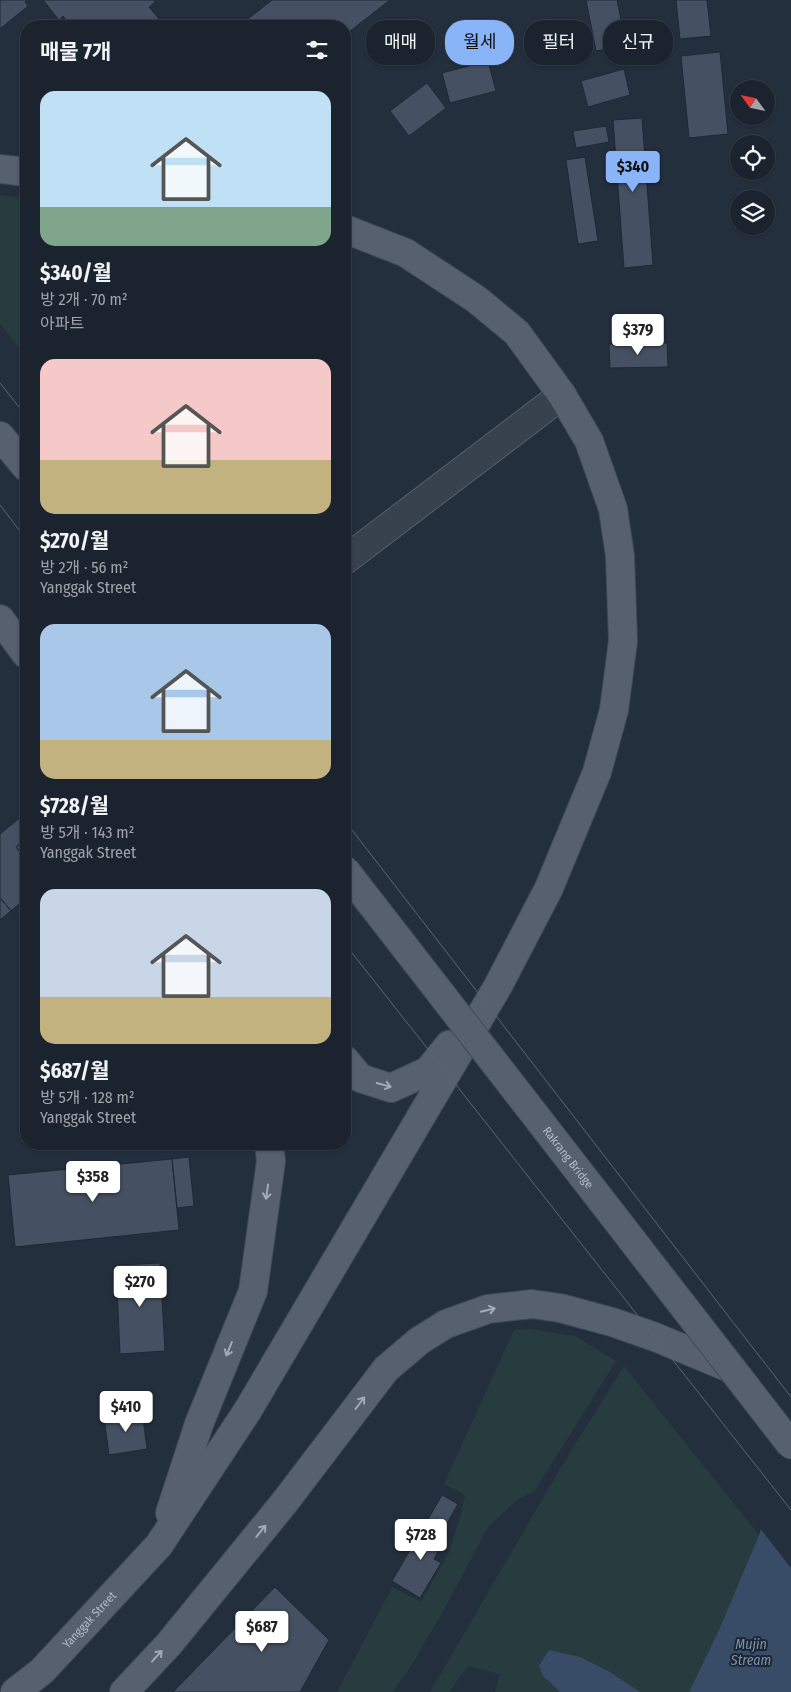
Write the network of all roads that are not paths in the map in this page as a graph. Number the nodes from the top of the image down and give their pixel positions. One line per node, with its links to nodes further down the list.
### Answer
1 (0, 169): 2 (main road)
2 (20, 171)
3 (351, 232): 4 (main road)
4 (562, 395): 7 (lane); 11 (main road)
5 (0, 436): 6 (main road)
6 (20, 460)
7 (351, 555)
8 (0, 619): 9 (main road)
9 (20, 646)
10 (351, 878): 14 (main road, Rakrang Bridge, bridge)
11 (498, 986): 12 (main road, one-way to 11); 16 (main road, Yanggak Street)
12 (351, 1067)
13 (270, 1150): 16 (main road, one-way to 16)
14 (732, 1369): 15 (main road, Rakrang Bridge, bridge); 18 (main road, one-way to 14)
15 (791, 1445)
16 (159, 1545): 17 (main road, Yanggak Street)
17 (15, 1692)
18 (124, 1692)

